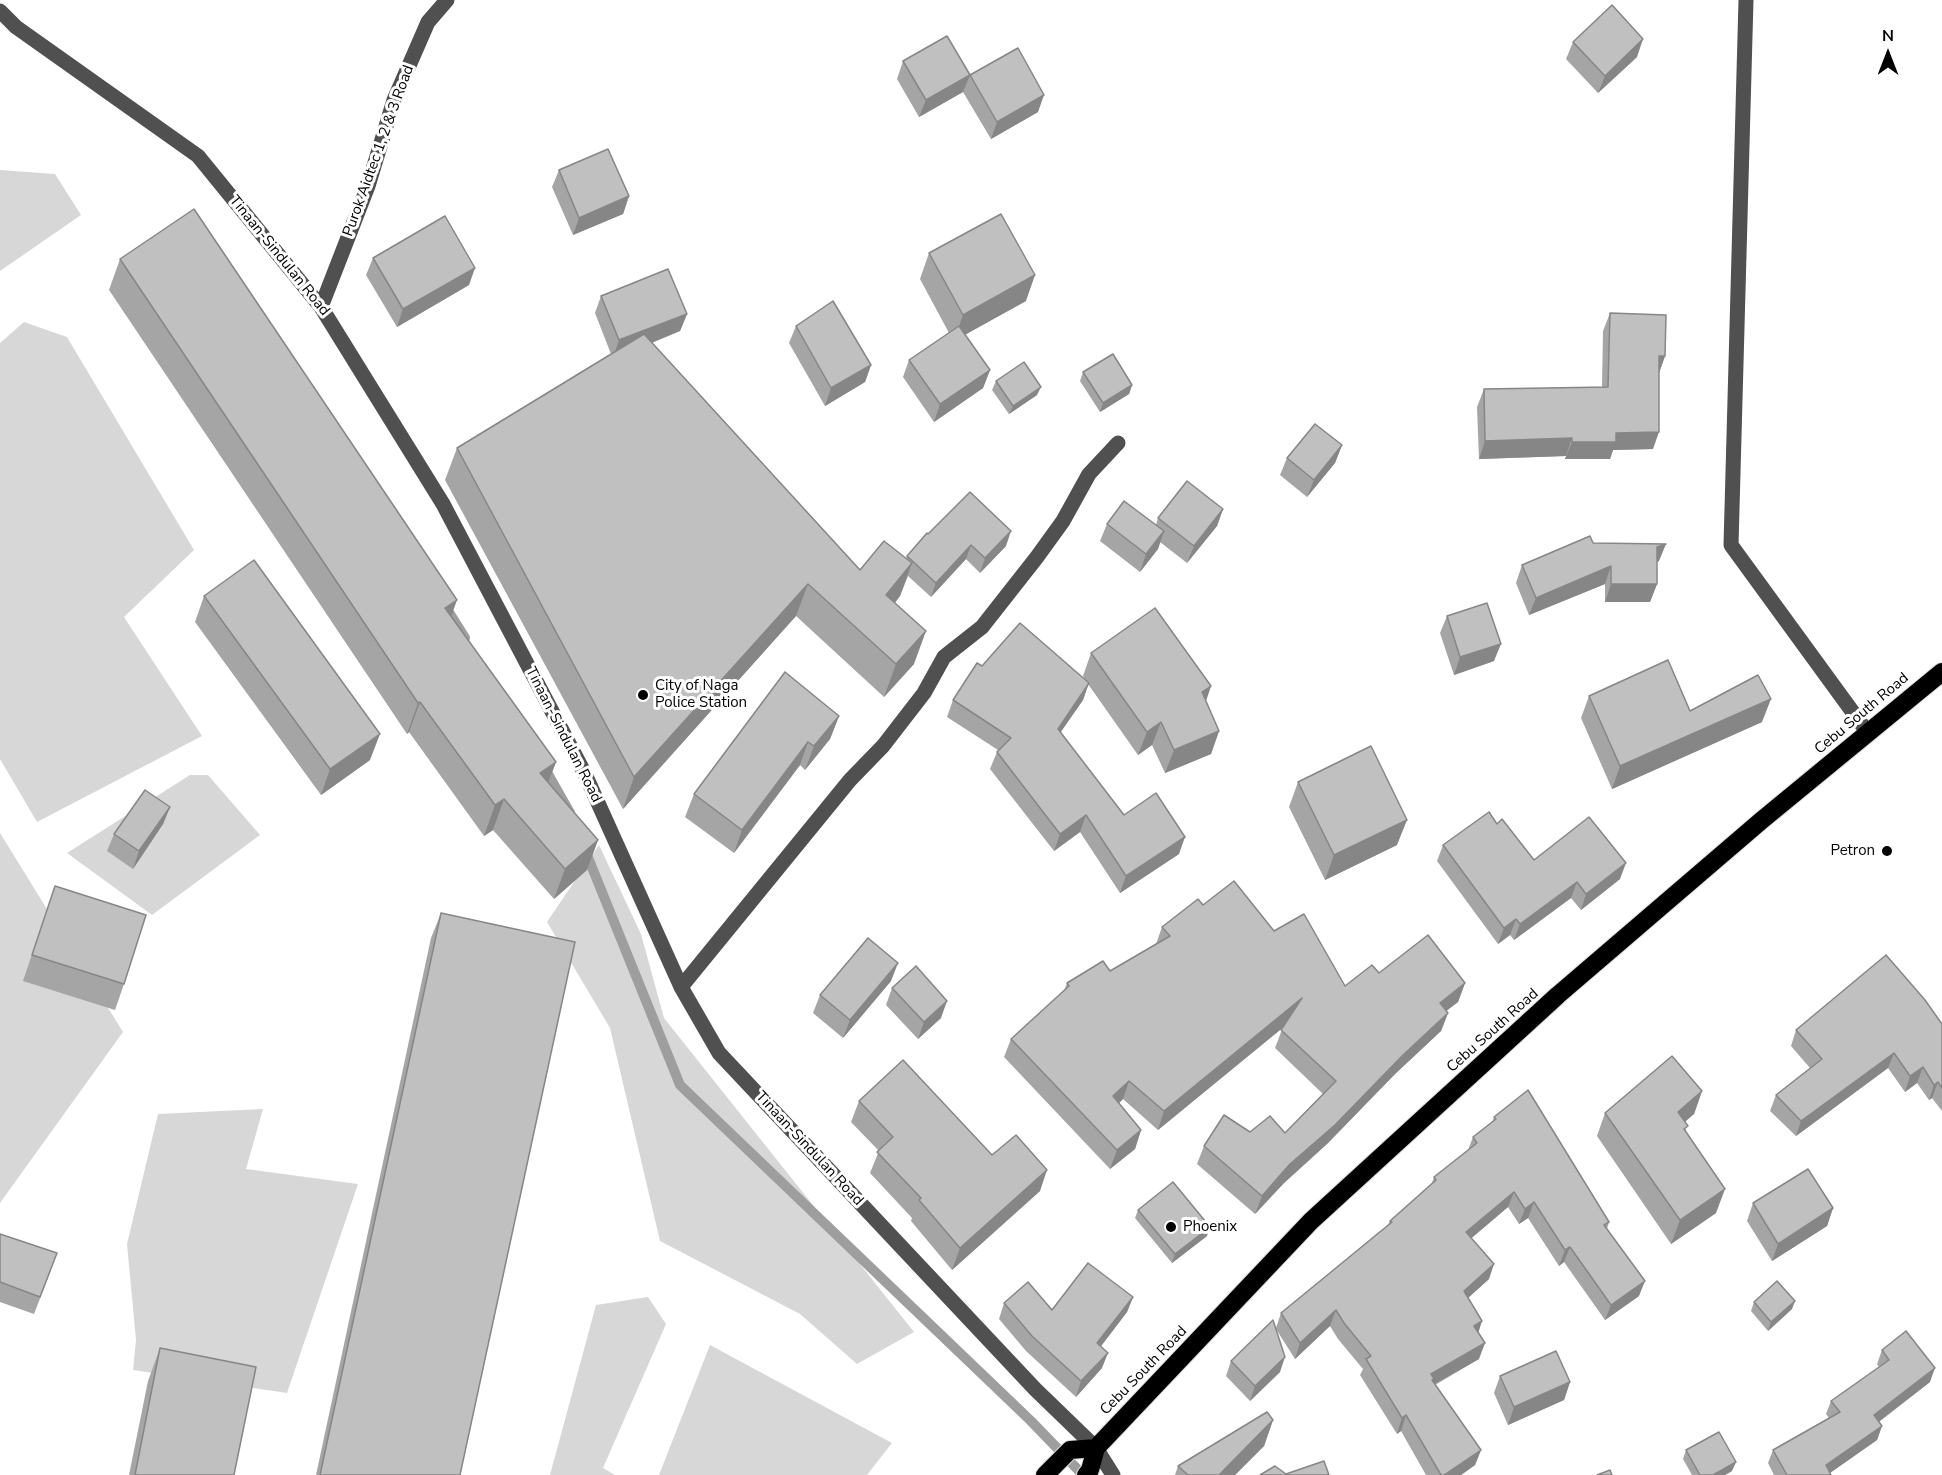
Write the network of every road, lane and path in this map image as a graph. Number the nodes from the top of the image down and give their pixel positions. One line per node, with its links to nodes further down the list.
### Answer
1 (447, 0): 4 (street, Purok Aidtec 1, 2 & 3 Road)
2 (1746, 0): 7 (street)
3 (0, 11): 4 (street, Tinaan-Sindulan Road)
4 (321, 307): 8 (street, Tinaan-Sindulan Road)
5 (1118, 443): 8 (street)
6 (1942, 672): 7 (highway, Cebu South Road)
7 (1868, 733): 9 (highway, Cebu South Road)
8 (681, 987): 9 (street, Tinaan-Sindulan Road)
9 (1096, 1448): 10 (highway, Cebu South Road); 11 (highway); 12 (street, Tinaan-Sindulan Road)
10 (1088, 1472)
11 (1045, 1475)
12 (1113, 1475)

